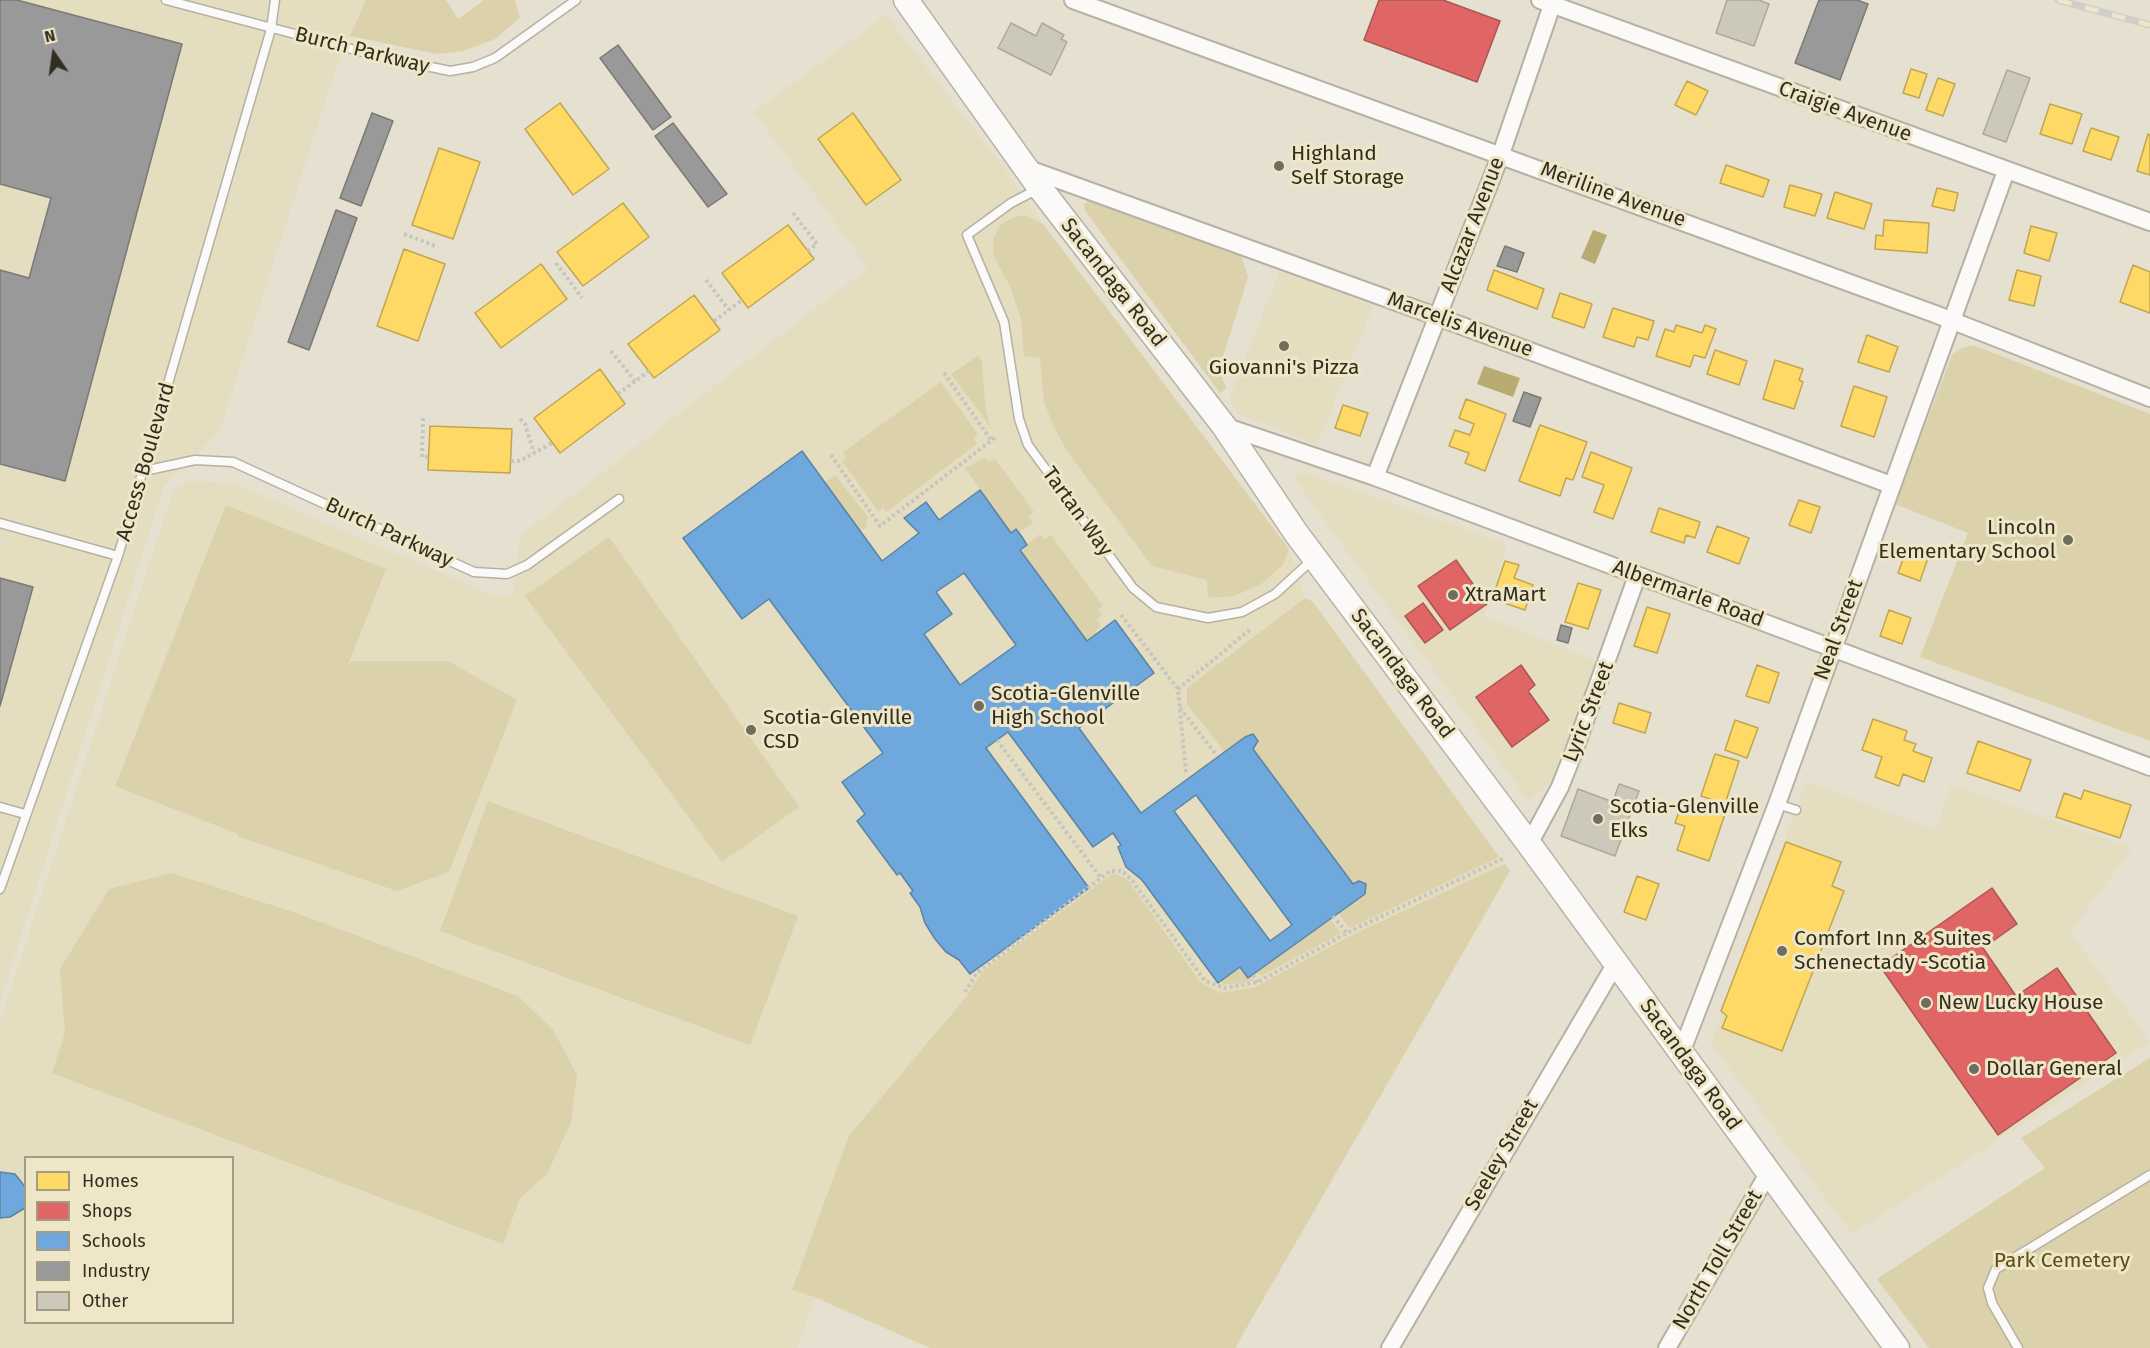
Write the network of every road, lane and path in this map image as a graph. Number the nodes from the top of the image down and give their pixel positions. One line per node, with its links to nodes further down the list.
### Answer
1 (166, 0): 7 (lane, Burch Parkway)
2 (275, 0): 7 (lane, Access Boulevard)
3 (576, 0): 7 (lane, Burch Parkway)
4 (906, 0): 9 (main road, Sacandaga Road)
5 (1073, 0): 8 (street, Meriline Avenue)
6 (1546, 2): 8 (street, Alcazar Avenue); 10 (street, Craigie Avenue)
7 (272, 29): 41 (lane, Access Boulevard)
8 (1501, 154): 22 (street, Alcazar Avenue); 24 (street, Meriline Avenue)
9 (1026, 168): 11 (main road, Sacandaga Road); 22 (street, Marcelis Avenue)
10 (2006, 171): 13 (street, Craigie Avenue); 24 (street, Neal Street)
11 (1040, 188): 33 (main road, Sacandaga Road); 47 (lane, Tartan Way)
12 (793, 213): 16 (path)
13 (2150, 222)
14 (404, 234): 15 (path)
15 (438, 247)
16 (807, 251)
17 (556, 263): 19 (path)
18 (706, 280): 21 (path)
19 (582, 298)
20 (742, 300): 21 (path)
21 (729, 310): 23 (path)
22 (1438, 317): 42 (street, Alcazar Avenue); 43 (street, Marcelis Avenue)
23 (714, 321)
24 (1953, 321): 30 (street, Meriline Avenue); 43 (street, Neal Street)
25 (611, 351): 28 (path)
26 (649, 371): 28 (path)
27 (944, 373): 35 (path)
28 (635, 381): 29 (path)
29 (618, 394)
30 (2150, 398)
31 (423, 418): 39 (path)
32 (520, 419): 37 (path)
33 (1224, 426): 42 (street, Albermarle Road); 47 (main road, Sacandaga Road)
34 (996, 437): 35 (path)
35 (991, 440): 38 (path)
36 (552, 442): 37 (path)
37 (534, 453): 40 (path)
38 (831, 455)
39 (429, 457)
40 (511, 461)
41 (144, 471): 44 (lane, Burch Parkway); 46 (lane, Access Boulevard)
42 (1375, 477): 48 (street, Albermarle Road)
43 (1892, 485): 51 (street, Neal Street)
44 (619, 499)
45 (0, 523): 46 (lane)
46 (118, 556): 61 (lane, Access Boulevard)
47 (1314, 557): 62 (main road, Sacandaga Road)
48 (1637, 576): 51 (street, Albermarle Road); 62 (street, Lyric Street)
49 (1121, 615): 52 (path)
50 (1252, 628): 52 (path)
51 (1832, 648): 56 (street, Albermarle Road); 58 (street, Neal Street)
52 (1178, 689): 53 (path)
53 (1180, 707): 55 (path); 57 (path)
54 (997, 740): 64 (path)
55 (1215, 753)
56 (2150, 767)
57 (1186, 773)
58 (1777, 804): 60 (lane); 72 (street, Neal Street)
59 (0, 807): 61 (lane)
60 (1796, 810)
61 (25, 814): 65 (lane, Access Boulevard)
62 (1529, 844): 68 (main road, Sacandaga Road)
63 (1504, 858): 67 (path)
64 (1101, 878): 70 (path); 71 (path)
65 (0, 889)
66 (1333, 916): 67 (path)
67 (1347, 933): 70 (path)
68 (1616, 963): 72 (main road, Sacandaga Road); 75 (street, Seeley Street)
69 (1253, 975): 70 (path)
70 (1258, 982)
71 (965, 992)
72 (1681, 1053): 73 (main road, Sacandaga Road)
73 (1769, 1172): 76 (street, North Toll Street); 77 (main road, Sacandaga Road)
74 (2150, 1175): 78 (lane)
75 (1390, 1348)
76 (1667, 1348)
77 (1897, 1348)
78 (2018, 1348)

